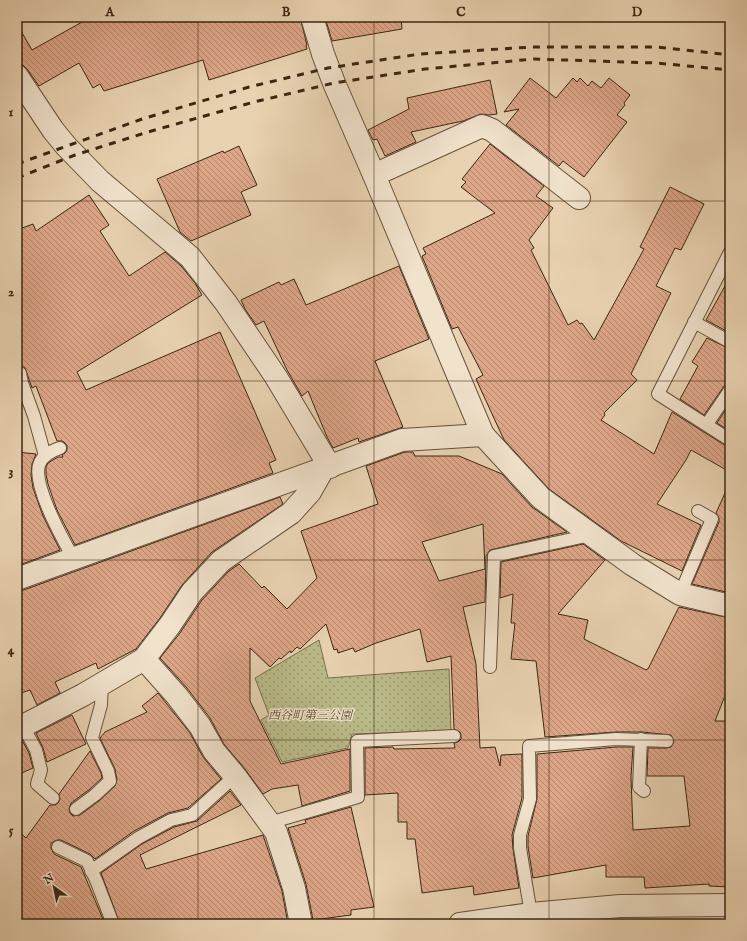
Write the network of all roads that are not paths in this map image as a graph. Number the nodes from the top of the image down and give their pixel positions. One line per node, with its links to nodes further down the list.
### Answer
1 (312, 17): 3 (street)
2 (19, 84): 15 (street)
3 (374, 175): 4 (street); 11 (street)
4 (580, 198)
5 (730, 252): 6 (lane)
6 (694, 322): 7 (lane); 10 (lane)
7 (730, 342)
8 (20, 373): 14 (lane)
9 (730, 390): 10 (lane)
10 (707, 424): 12 (lane)
11 (483, 435): 15 (street); 17 (street)
12 (730, 440)
13 (60, 448): 14 (lane)
14 (45, 456): 18 (lane)
15 (327, 468): 18 (street); 22 (street)
16 (698, 511): 20 (lane)
17 (591, 535): 20 (street); 23 (lane)
18 (74, 559): 19 (street)
19 (17, 579)
20 (680, 594): 21 (street)
21 (730, 606)
22 (144, 659): 24 (street); 29 (street)
23 (490, 667)
24 (102, 684): 25 (street); 32 (lane)
25 (20, 728): 31 (lane)
26 (454, 736): 33 (lane)
27 (641, 739): 28 (lane); 30 (lane); 37 (lane)
28 (667, 741)
29 (235, 776): 33 (street); 35 (lane)
30 (644, 791)
31 (53, 798)
32 (76, 809)
33 (269, 823): 39 (street)
34 (58, 847): 35 (lane)
35 (91, 871): 38 (lane)
36 (730, 905): 37 (street)
37 (531, 914): 40 (street)
38 (113, 924)
39 (301, 924)
40 (460, 924)

